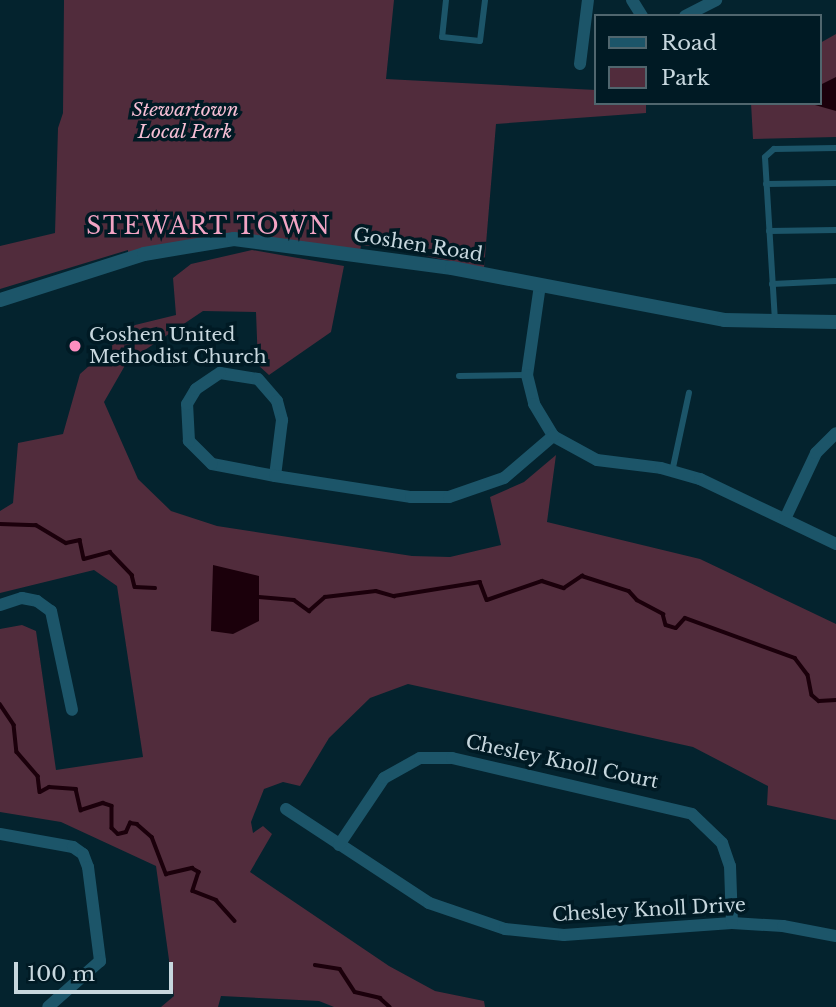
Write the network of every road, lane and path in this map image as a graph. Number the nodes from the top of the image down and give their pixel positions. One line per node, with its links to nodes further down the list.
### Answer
1 (446, 0): 2 (lane)
2 (485, 0)
3 (588, 0): 6 (street)
4 (716, 0): 5 (street)
5 (689, 14)
6 (590, 27): 7 (street)
7 (580, 64)
8 (836, 148): 10 (lane)
9 (836, 183): 10 (lane)
10 (766, 184): 12 (lane)
11 (836, 230): 12 (lane)
12 (769, 231): 14 (lane)
13 (836, 281): 14 (lane)
14 (772, 284): 18 (lane)
15 (540, 285): 16 (street, Goshen Road); 18 (street, Goshen Road); 19 (street)
16 (0, 300)
17 (836, 322): 18 (street, Goshen Road)
18 (775, 323)
19 (527, 375): 20 (lane); 23 (street)
20 (458, 376)
21 (689, 393): 24 (lane)
22 (836, 433): 26 (street)
23 (553, 436): 24 (street); 25 (street)
24 (672, 472): 26 (street)
25 (275, 476): 25 (street)
26 (785, 519): 27 (street)
27 (836, 544)
28 (0, 605): 29 (street)
29 (72, 710)
30 (286, 808): 32 (street, Chesley Knoll Drive)
31 (0, 834): 35 (street)
32 (339, 845): 33 (street, Chesley Knoll Drive); 33 (street, Chesley Knoll Court)
33 (732, 923): 34 (street, Chesley Knoll Drive)
34 (836, 936)
35 (48, 1007)

